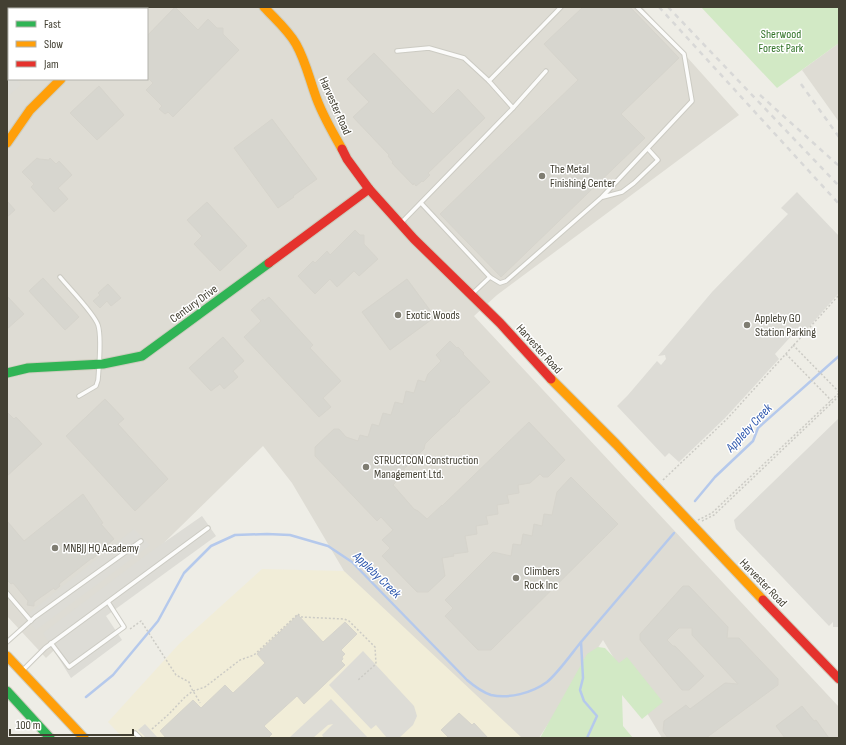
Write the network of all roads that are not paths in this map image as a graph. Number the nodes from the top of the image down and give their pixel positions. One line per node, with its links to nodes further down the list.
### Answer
1 (264, 7): 11 (main road, Harvester Road)
2 (561, 7): 7 (lane)
3 (637, 7): 10 (lane)
4 (397, 50): 7 (lane)
5 (546, 71): 8 (lane)
6 (60, 80): 9 (main road)
7 (489, 81): 8 (lane)
8 (513, 108): 13 (lane)
9 (7, 143)
10 (648, 149): 12 (lane); 12 (lane)
11 (369, 189): 14 (main road, Harvester Road); 18 (main road, Century Drive)
12 (602, 197): 16 (lane)
13 (421, 204): 14 (lane); 16 (lane)
14 (400, 224): 17 (main road, Harvester Road)
15 (60, 277): 18 (lane)
16 (490, 277): 17 (lane)
17 (471, 295): 30 (main road, Harvester Road)
18 (99, 364): 19 (main road, Century Drive); 20 (lane)
19 (7, 373)
20 (79, 396)
21 (208, 528): 24 (lane)
22 (141, 541): 25 (lane)
23 (7, 593): 25 (lane)
24 (108, 602): 27 (lane); 27 (lane)
25 (31, 621): 26 (lane)
26 (7, 642)
27 (51, 643): 29 (lane)
28 (7, 656): 29 (main road)
29 (22, 672): 34 (main road)
30 (839, 679)
31 (7, 691): 33 (main road)
32 (135, 733): 35 (lane)
33 (50, 738)
34 (84, 738)
35 (140, 738)

